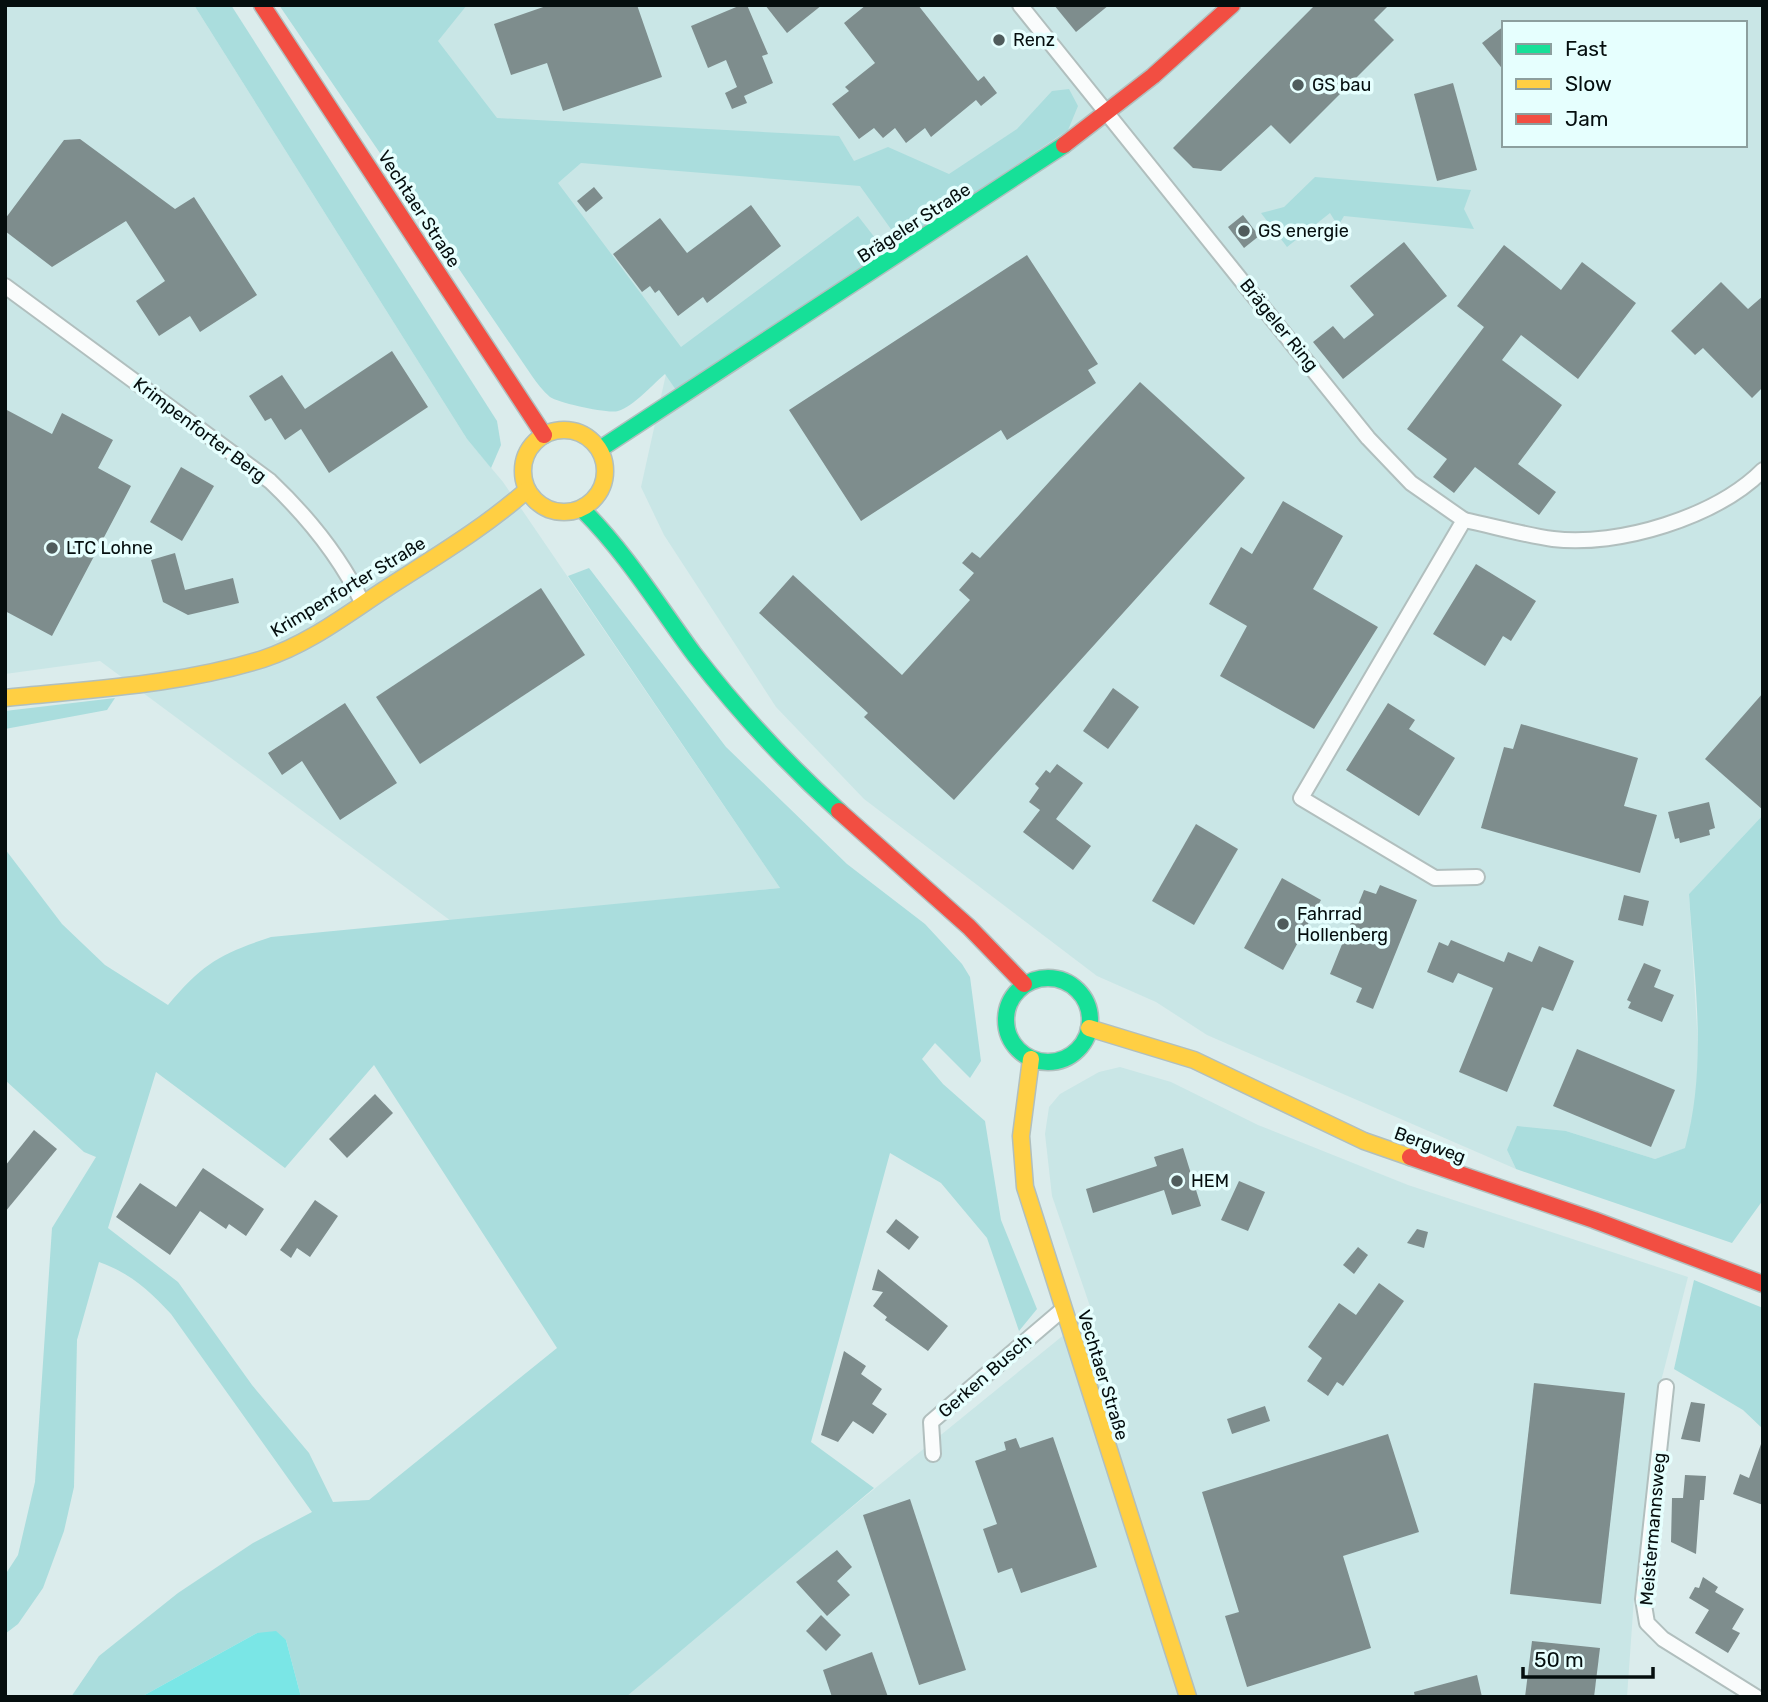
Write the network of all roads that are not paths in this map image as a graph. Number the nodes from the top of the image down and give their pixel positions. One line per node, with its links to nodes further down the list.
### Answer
1 (262, 5): 6 (main road, Vechtaer Straße)
2 (1020, 5): 4 (street, Brägeler Ring)
3 (1232, 5): 4 (main road, Brägeler Straße)
4 (1107, 116): 7 (main road, Brägeler Straße); 11 (street, Brägeler Ring)
5 (5, 286): 12 (street, Krimpenforter Berg)
6 (544, 435): 7 (main road); 9 (main road)
7 (600, 449): 10 (main road)
8 (1763, 470): 11 (street, Brägeler Ring)
9 (527, 490): 10 (main road); 12 (main road, Krimpenforter Straße)
10 (583, 510): 15 (main road)
11 (1464, 520): 14 (street)
12 (363, 604): 13 (main road, Krimpenforter Straße)
13 (5, 698)
14 (1477, 877)
15 (1024, 984): 16 (main road); 17 (main road)
16 (1089, 1028): 17 (main road); 18 (main road, Bergweg)
17 (1031, 1059): 19 (main road, Vechtaer Straße)
18 (1763, 1284)
19 (1062, 1310): 21 (street, Gerken Busch); 22 (main road, Vechtaer Straße)
20 (1666, 1387): 23 (street, Meistermannsweg)
21 (933, 1454)
22 (1188, 1697)
23 (1756, 1697)

